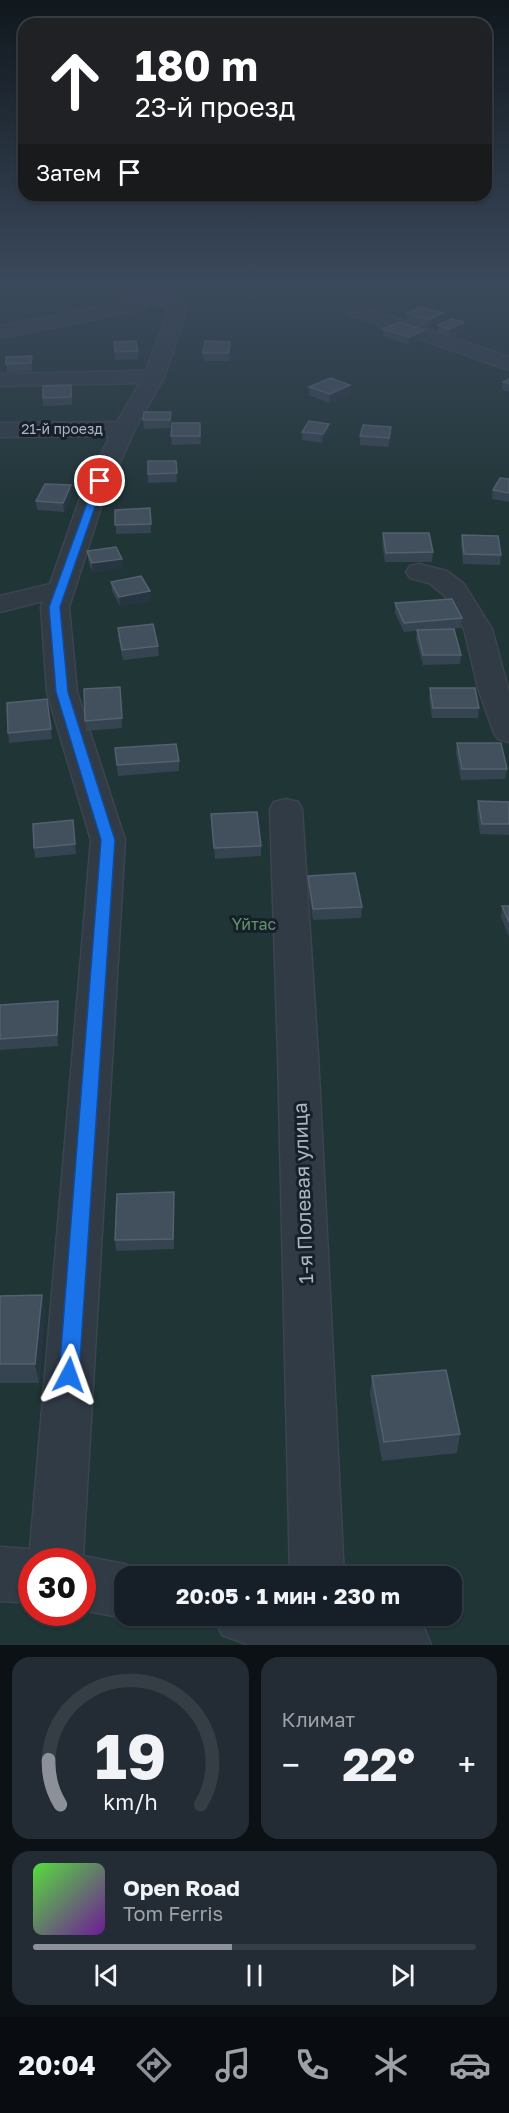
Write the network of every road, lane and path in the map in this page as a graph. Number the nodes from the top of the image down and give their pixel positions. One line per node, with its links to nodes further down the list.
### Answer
1 (159, 363): 2 (street)
2 (154, 377): 3 (street); 4 (street)
3 (0, 380)
4 (124, 429): 5 (street, 21-й проезд); 7 (street)
5 (0, 430)
6 (419, 572): 9 (street)
7 (61, 589): 8 (street); 11 (street)
8 (0, 604)
9 (509, 733)
10 (286, 809): 12 (street, 1-я Полевая улица)
11 (57, 1548)
12 (296, 1566)
13 (0, 1574): 14 (street)
14 (18, 1575)
15 (96, 1586): 16 (street)
16 (114, 1590)
17 (330, 1626): 18 (street)
18 (403, 1645)

